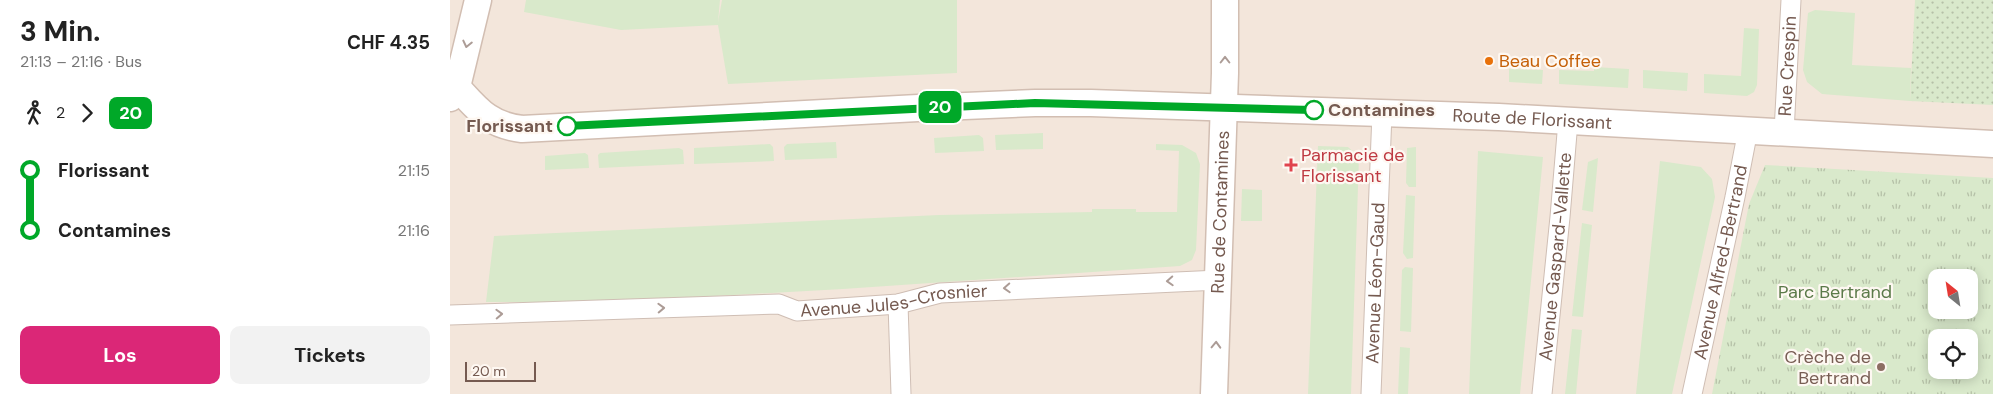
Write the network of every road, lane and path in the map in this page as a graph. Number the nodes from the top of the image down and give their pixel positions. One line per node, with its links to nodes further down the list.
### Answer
1 (478, 0): 4 (main road, one-way to 4)
2 (1226, 0): 5 (main road, Rue de Contamines, one-way to 2)
3 (1791, 0): 9 (street, Rue Crespin)
4 (452, 86): 5 (main road, Route de Florissant)
5 (1224, 108): 6 (main road, Route de Florissant); 11 (main road, Rue de Contamines)
6 (1382, 113): 7 (main road, Route de Florissant); 16 (street, Avenue Léon-Gaud)
7 (1568, 121): 8 (main road, Route de Florissant); 17 (street, Avenue Gaspard-Vallette)
8 (1748, 130): 9 (main road, Route de Florissant); 18 (street, Avenue Alfred-Bertrand)
9 (1784, 132): 10 (main road, Route de Florissant)
10 (1993, 144)
11 (1218, 280): 12 (street, Avenue Jules-Crosnier, one-way to 12); 15 (main road, Rue de Contamines, one-way to 11)
12 (898, 304): 13 (street, Avenue Jules-Crosnier, one-way to 12); 14 (street)
13 (450, 315)
14 (901, 394)
15 (1214, 394)
16 (1371, 394)
17 (1542, 394)
18 (1692, 394)

